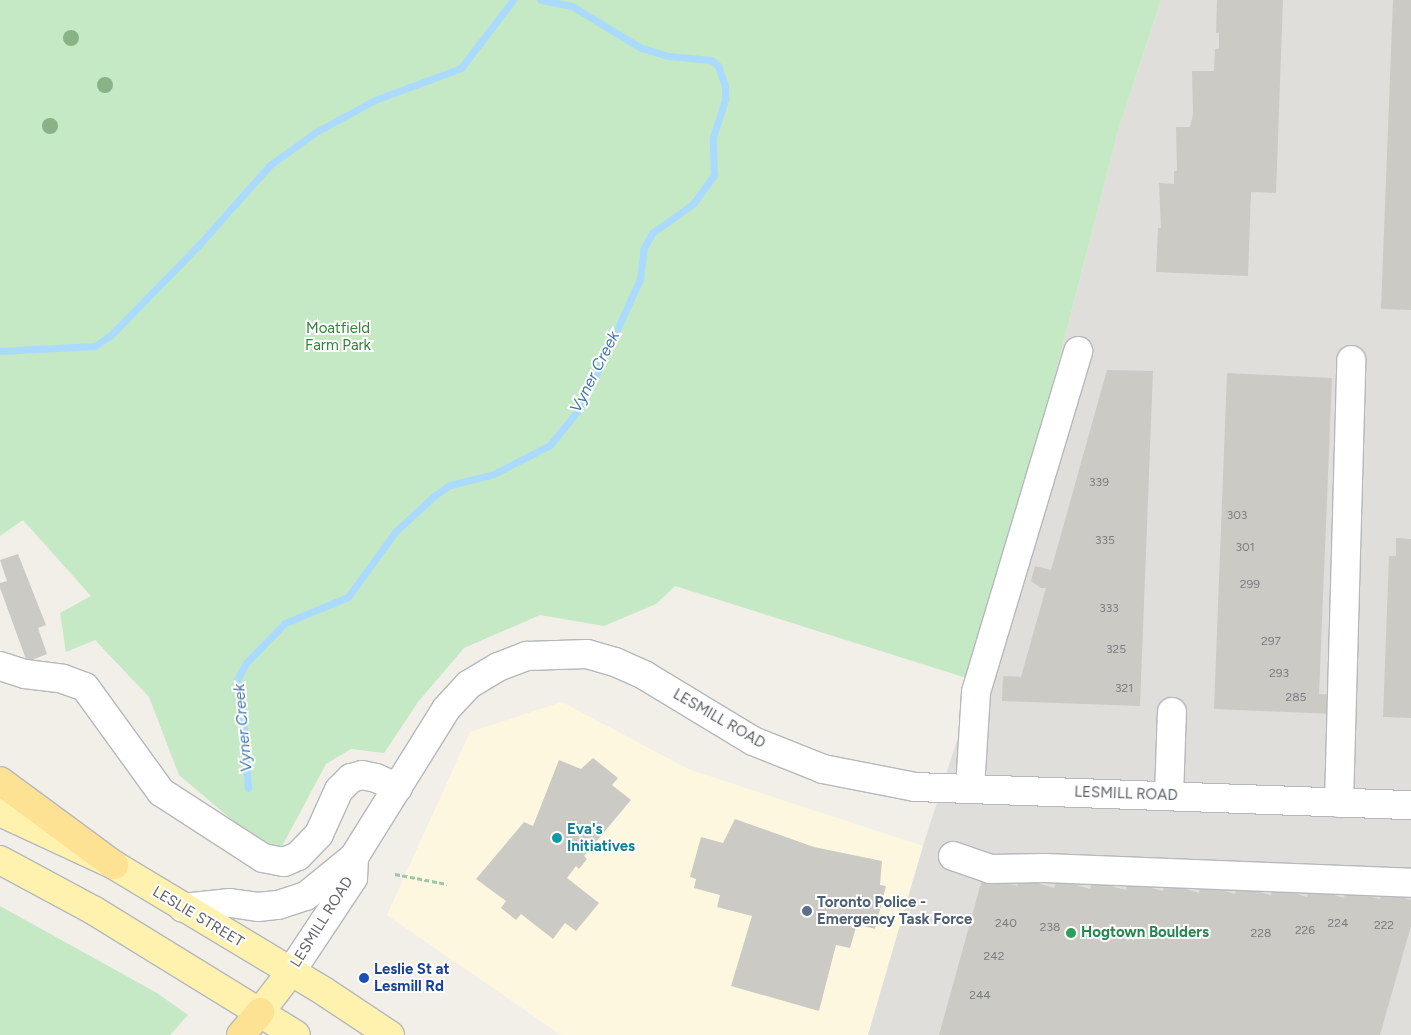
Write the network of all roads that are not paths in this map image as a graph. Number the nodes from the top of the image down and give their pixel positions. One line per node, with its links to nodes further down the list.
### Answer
1 (1078, 352): 7 (street)
2 (1351, 360): 9 (street)
3 (0, 666): 6 (street)
4 (1172, 712): 8 (street)
5 (0, 781): 15 (highway)
6 (398, 788): 7 (street, LESMILL ROAD); 13 (street, LESMILL ROAD)
7 (970, 788): 8 (street, LESMILL ROAD)
8 (1169, 796): 9 (street, LESMILL ROAD)
9 (1339, 803): 10 (street, LESMILL ROAD)
10 (1411, 806)
11 (0, 812): 15 (main road, LESLIE STREET)
12 (953, 856): 16 (street)
13 (354, 858): 17 (street); 18 (street, LESMILL ROAD)
14 (0, 860): 19 (main road)
15 (114, 865): 17 (main road, LESLIE STREET)
16 (1411, 883)
17 (183, 908): 18 (main road, LESLIE STREET)
18 (290, 973): 19 (main road); 22 (main road, LESLIE STREET)
19 (260, 1012): 20 (highway); 21 (main road)
20 (242, 1035)
21 (296, 1035)
22 (390, 1035)

